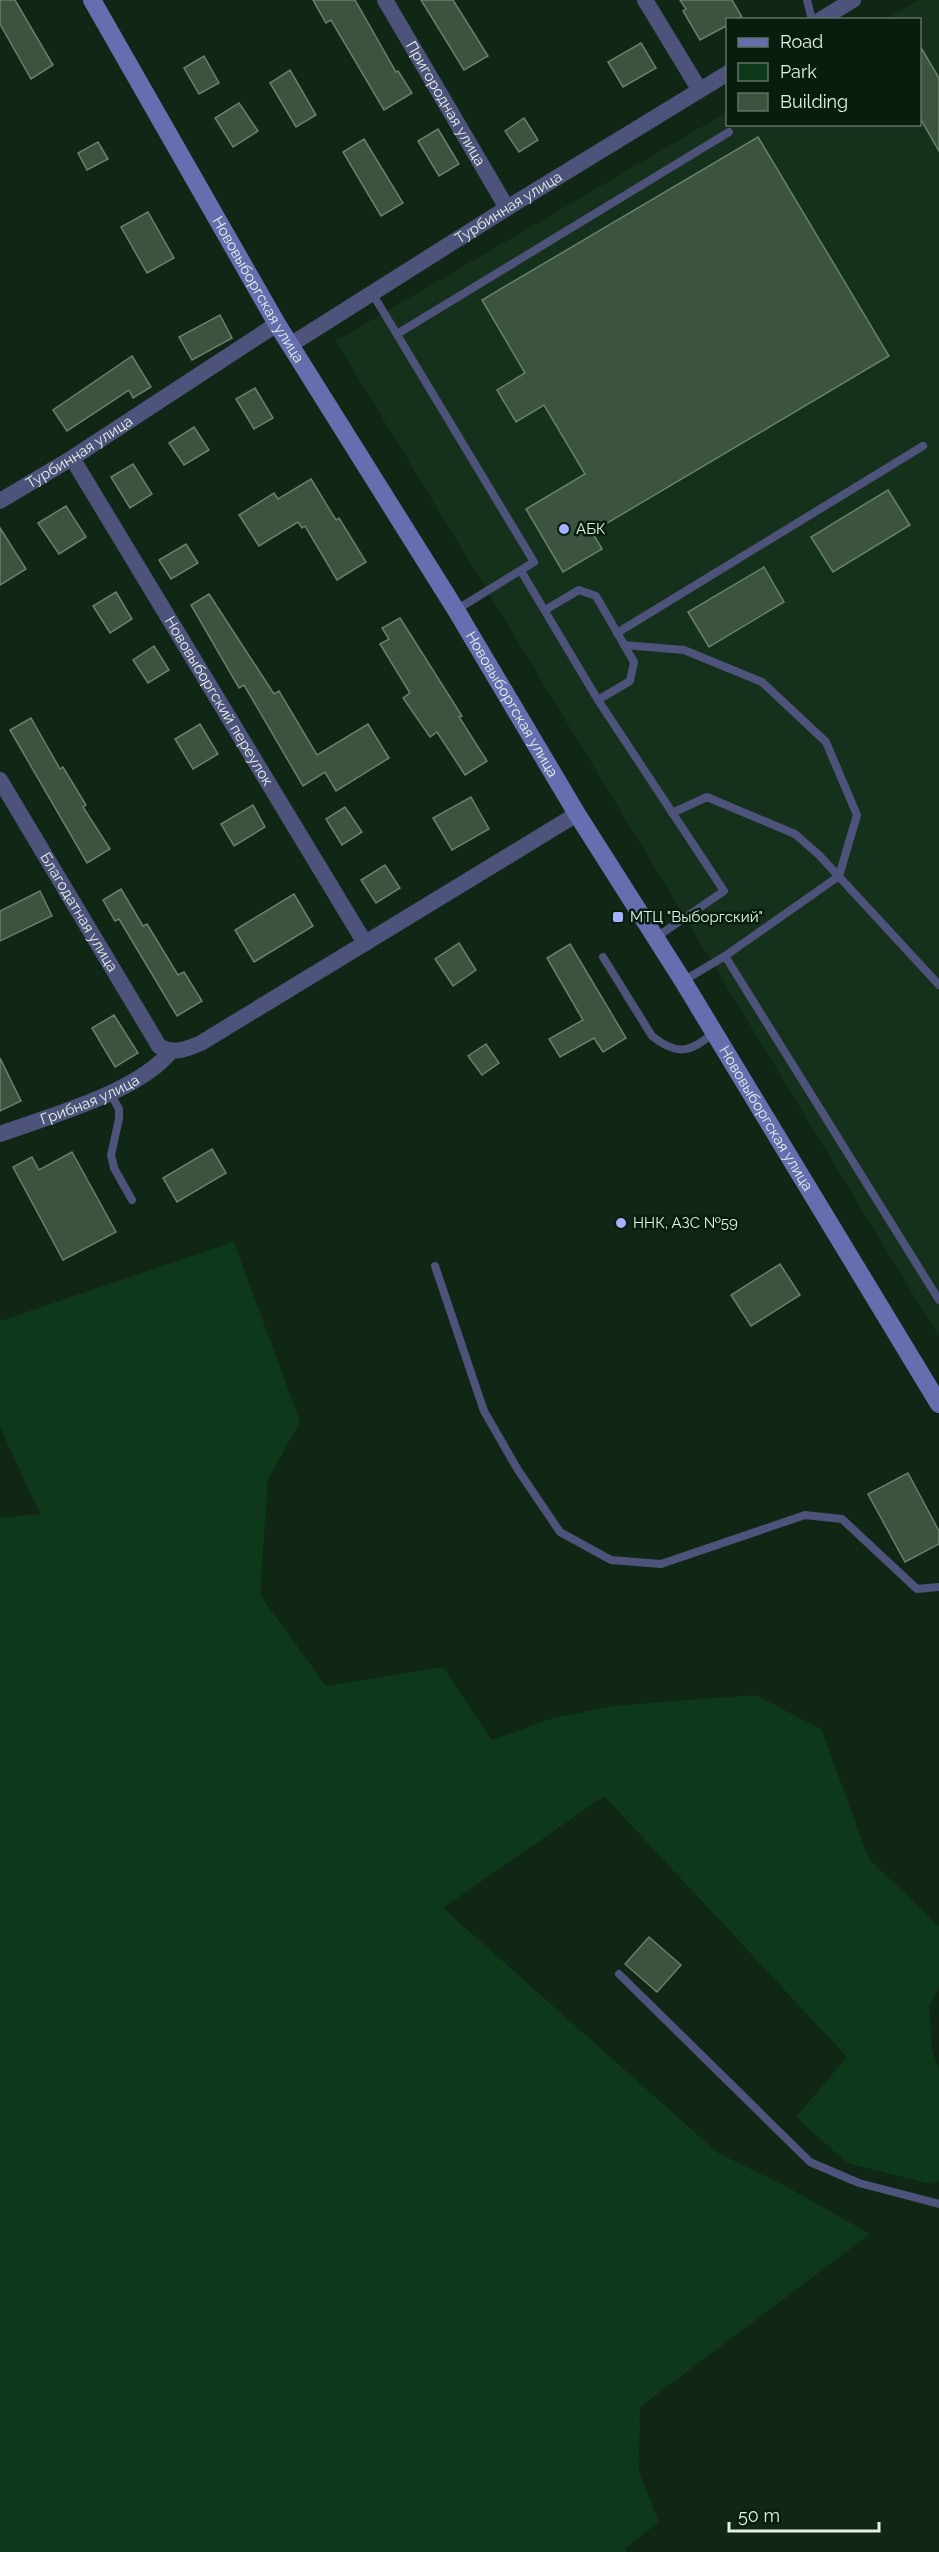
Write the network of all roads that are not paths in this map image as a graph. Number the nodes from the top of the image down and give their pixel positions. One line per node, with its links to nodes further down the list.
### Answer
1 (92, 0): 13 (street, Нововыборгская улица)
2 (385, 0): 11 (street, Пригородная улица)
3 (645, 0): 9 (street)
4 (807, 0): 6 (lane)
5 (853, 0): 7 (street)
6 (812, 18)
7 (823, 18)
8 (726, 74): 9 (street, Турбинная улица)
9 (699, 89): 11 (street, Турбинная улица)
10 (729, 132): 14 (lane)
11 (507, 208): 12 (street, Турбинная улица)
12 (372, 293): 14 (lane); 15 (street, Турбинная улица)
13 (277, 324): 15 (street, Нововыборгская улица); 17 (street, Турбинная улица)
14 (397, 334): 19 (lane)
15 (291, 345): 20 (street, Нововыборгская улица)
16 (923, 446): 22 (lane)
17 (72, 458): 18 (street, Турбинная улица); 30 (street, Нововыборгский переулок)
18 (0, 501)
19 (521, 571): 20 (lane); 21 (lane)
20 (456, 610): 27 (street, Нововыборгская улица)
21 (545, 610): 22 (lane); 24 (lane)
22 (617, 633): 23 (lane)
23 (624, 645): 24 (lane); 28 (lane)
24 (598, 700): 26 (lane)
25 (0, 780): 36 (street, Благодатная улица)
26 (672, 813): 28 (lane); 29 (lane)
27 (578, 814): 29 (street, Нововыборгская улица); 30 (street)
28 (838, 876): 31 (lane); 34 (lane)
29 (655, 938): 33 (street, Нововыборгская улица)
30 (364, 944): 36 (street)
31 (725, 956): 33 (lane); 41 (lane)
32 (603, 957): 35 (lane)
33 (683, 981): 35 (street, Нововыборгская улица)
34 (939, 985)
35 (715, 1032): 42 (street, Нововыборгская улица)
36 (165, 1048): 37 (street, Грибная улица)
37 (109, 1092): 38 (street, Грибная улица); 39 (lane)
38 (0, 1134)
39 (132, 1200)
40 (435, 1266): 43 (lane)
41 (939, 1300)
42 (939, 1404)
43 (939, 1587)
44 (619, 1974): 45 (lane)
45 (939, 2204)

